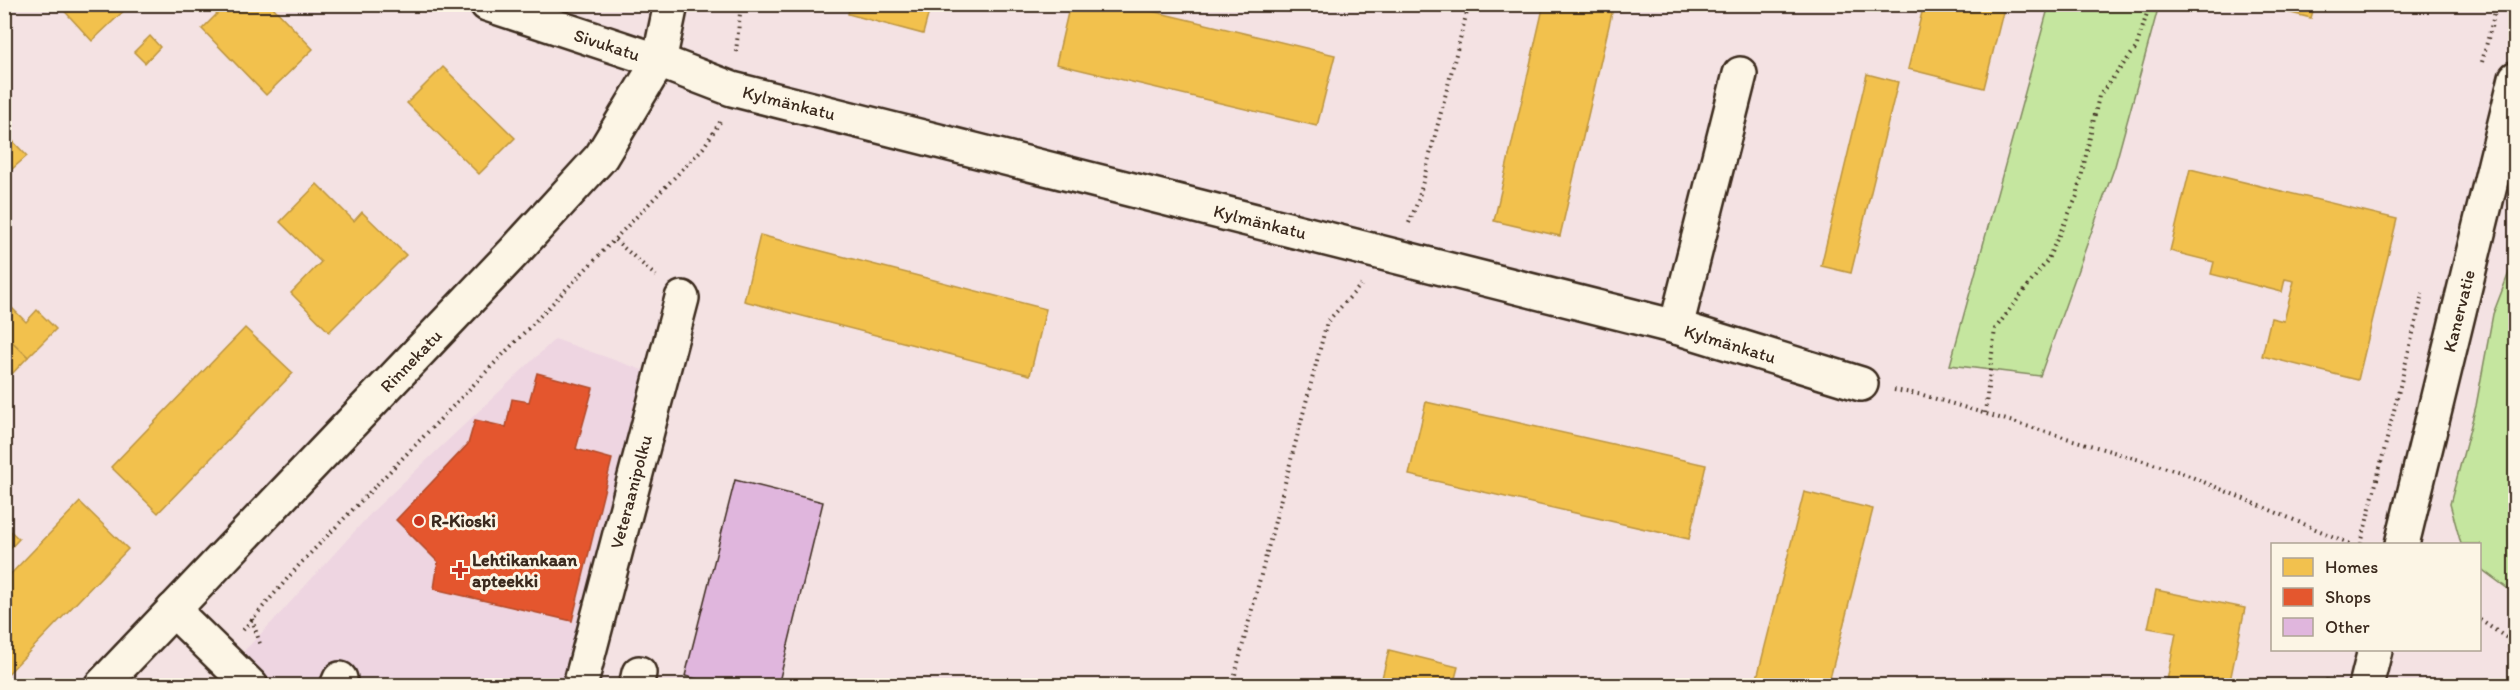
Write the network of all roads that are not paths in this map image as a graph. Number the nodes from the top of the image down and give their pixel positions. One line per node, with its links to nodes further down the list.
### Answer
1 (487, 4): 3 (street, Sivukatu)
2 (671, 4): 3 (street, Rinnekatu)
3 (659, 62): 7 (street, Kylmänkatu); 10 (street, Rinnekatu)
4 (1740, 74): 7 (street)
5 (2516, 78): 9 (street, Kanervatie)
6 (682, 298): 14 (street, Veteraanipolku)
7 (1676, 327): 8 (street, Kylmänkatu)
8 (1861, 384)
9 (2402, 543)
10 (173, 610): 12 (street, Rinnekatu); 13 (street)
11 (2375, 651): 15 (street)
12 (101, 686)
13 (251, 686)
14 (580, 686)
15 (2366, 686)

